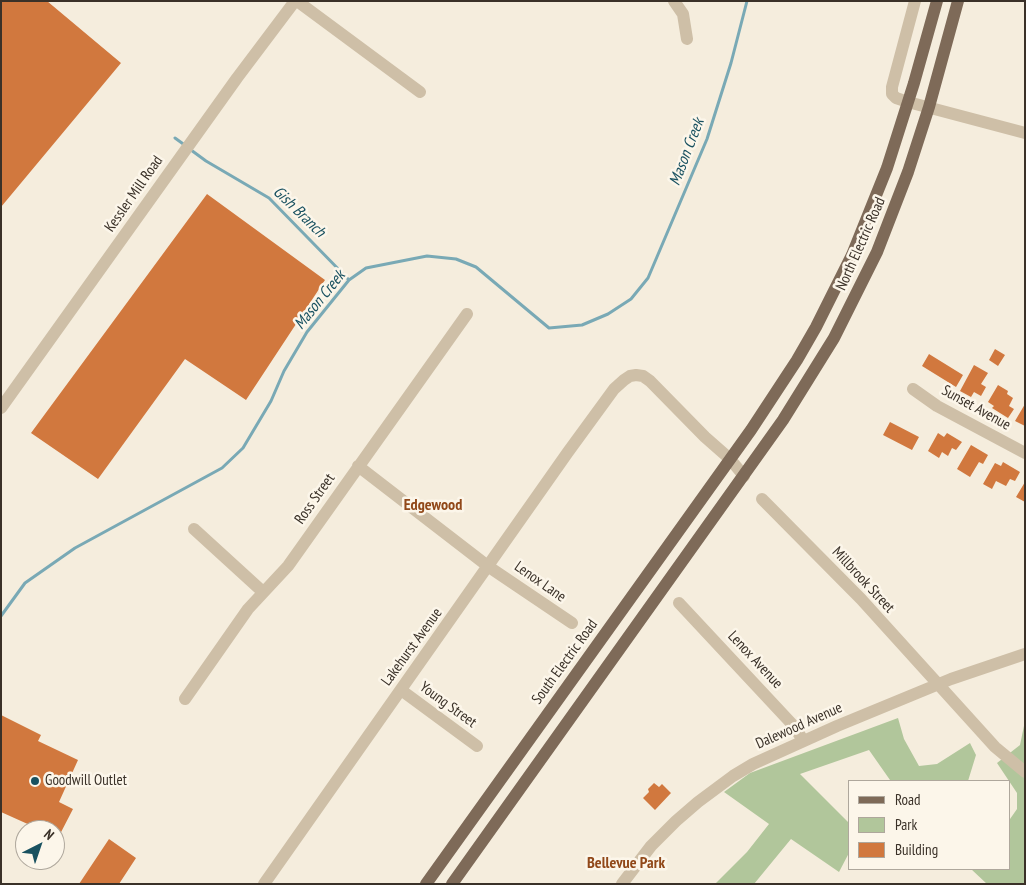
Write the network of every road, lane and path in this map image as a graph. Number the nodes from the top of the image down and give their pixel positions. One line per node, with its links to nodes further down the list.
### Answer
1 (296, 1): 7 (street); 13 (street, Kessler Mill Road)
2 (674, 1): 6 (street)
3 (915, 1): 8 (street)
4 (937, 1): 8 (main road, North Electric Road)
5 (958, 1): 9 (main road, North Electric Road)
6 (687, 39)
7 (420, 92)
8 (908, 102): 9 (street); 15 (main road, North Electric Road)
9 (928, 108): 10 (street); 17 (main road, North Electric Road)
10 (1025, 133)
11 (467, 314): 16 (street, Ross Street)
12 (913, 389): 14 (street, Sunset Avenue)
13 (1, 408)
14 (1025, 452)
15 (730, 459): 17 (street); 20 (street, Lakehurst Avenue); 32 (main road, South Electric Road)
16 (358, 466): 20 (street); 21 (street, Ross Street)
17 (744, 476): 33 (main road)
18 (762, 499): 25 (street, Millbrook Street)
19 (194, 529): 21 (street)
20 (489, 567): 23 (street, Lenox Lane); 26 (street, Lakehurst Avenue)
21 (263, 592): 27 (street, Ross Street)
22 (679, 603): 28 (street, Lenox Avenue)
23 (572, 623)
24 (1025, 654): 25 (street, Dalewood Avenue)
25 (938, 684): 28 (street, Dalewood Avenue); 30 (street, Millbrook Street)
26 (401, 690): 29 (street, Young Street); 31 (street, Lakehurst Avenue)
27 (185, 699)
28 (804, 741): 34 (street, Dalewood Avenue)
29 (477, 746)
30 (1025, 772)
31 (264, 884)
32 (426, 884)
33 (452, 884)
34 (622, 884)

